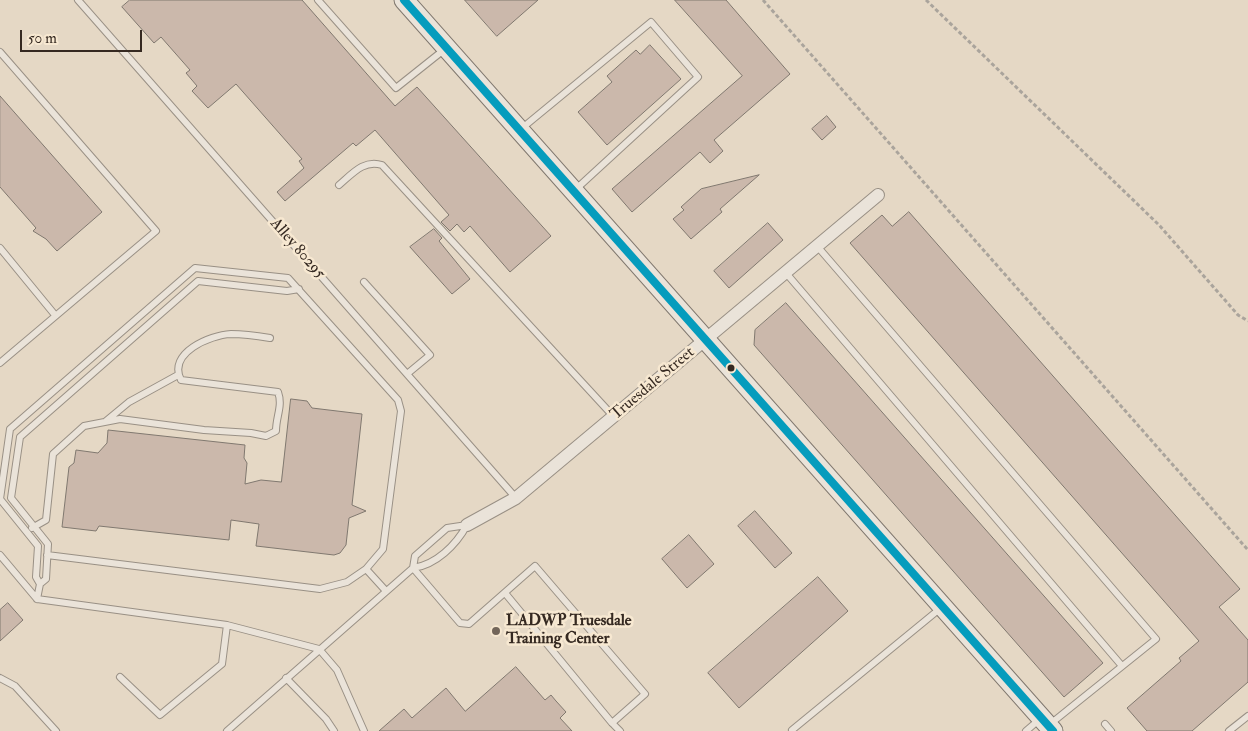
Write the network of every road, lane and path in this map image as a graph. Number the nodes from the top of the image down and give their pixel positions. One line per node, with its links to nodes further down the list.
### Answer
1 (78, 0): 22 (lane, Alley 80295)
2 (318, 0): 6 (lane)
3 (404, 0): 6 (main road)
4 (763, 0): 30 (path)
5 (926, 0): 18 (path)
6 (446, 48): 8 (main road)
7 (0, 52): 17 (lane)
8 (520, 130): 10 (main road); 10 (lane)
9 (339, 185): 24 (lane)
10 (574, 191): 20 (main road)
11 (878, 196): 12 (street, Truesdale Street)
12 (818, 246): 14 (street, Truesdale Street); 42 (lane)
13 (0, 248): 17 (lane)
14 (786, 273): 20 (street, Truesdale Street); 42 (lane)
15 (364, 282): 22 (lane)
16 (299, 289): 28 (lane); 29 (lane); 34 (lane)
17 (55, 316): 21 (lane)
18 (1248, 321)
19 (270, 338): 23 (lane)
20 (706, 340): 24 (street, Truesdale Street); 39 (main road)
21 (0, 363)
22 (407, 374): 26 (lane, Alley 80295)
23 (178, 375): 25 (lane); 25 (lane)
24 (614, 417): 26 (street, Truesdale Street)
25 (105, 422): 28 (lane)
26 (516, 498): 27 (street, Truesdale Street)
27 (467, 525): 33 (lane); 33 (lane)
28 (34, 527): 29 (lane); 32 (lane)
29 (27, 532): 35 (lane)
30 (1248, 550)
31 (0, 555): 38 (lane)
32 (47, 555): 34 (lane); 35 (lane)
33 (412, 568): 36 (lane); 37 (lane)
34 (366, 569): 36 (lane)
35 (40, 584): 38 (lane)
36 (386, 591): 41 (lane)
37 (504, 593): 47 (lane); 47 (lane)
38 (37, 599): 40 (lane)
39 (942, 606): 49 (main road); 50 (lane)
40 (227, 625): 41 (lane); 43 (lane)
41 (319, 649): 45 (lane); 54 (lane)
42 (1122, 666): 49 (lane)
43 (120, 677)
44 (0, 678): 51 (lane)
45 (286, 678): 52 (lane); 53 (lane)
46 (1248, 716): 58 (lane)
47 (612, 723): 55 (lane)
48 (1105, 724): 57 (lane)
49 (1047, 725): 56 (lane)
50 (792, 730)
51 (56, 731)
52 (227, 731)
53 (334, 731)
54 (364, 731)
55 (620, 731)
56 (1026, 731)
57 (1111, 731)
58 (1229, 731)

